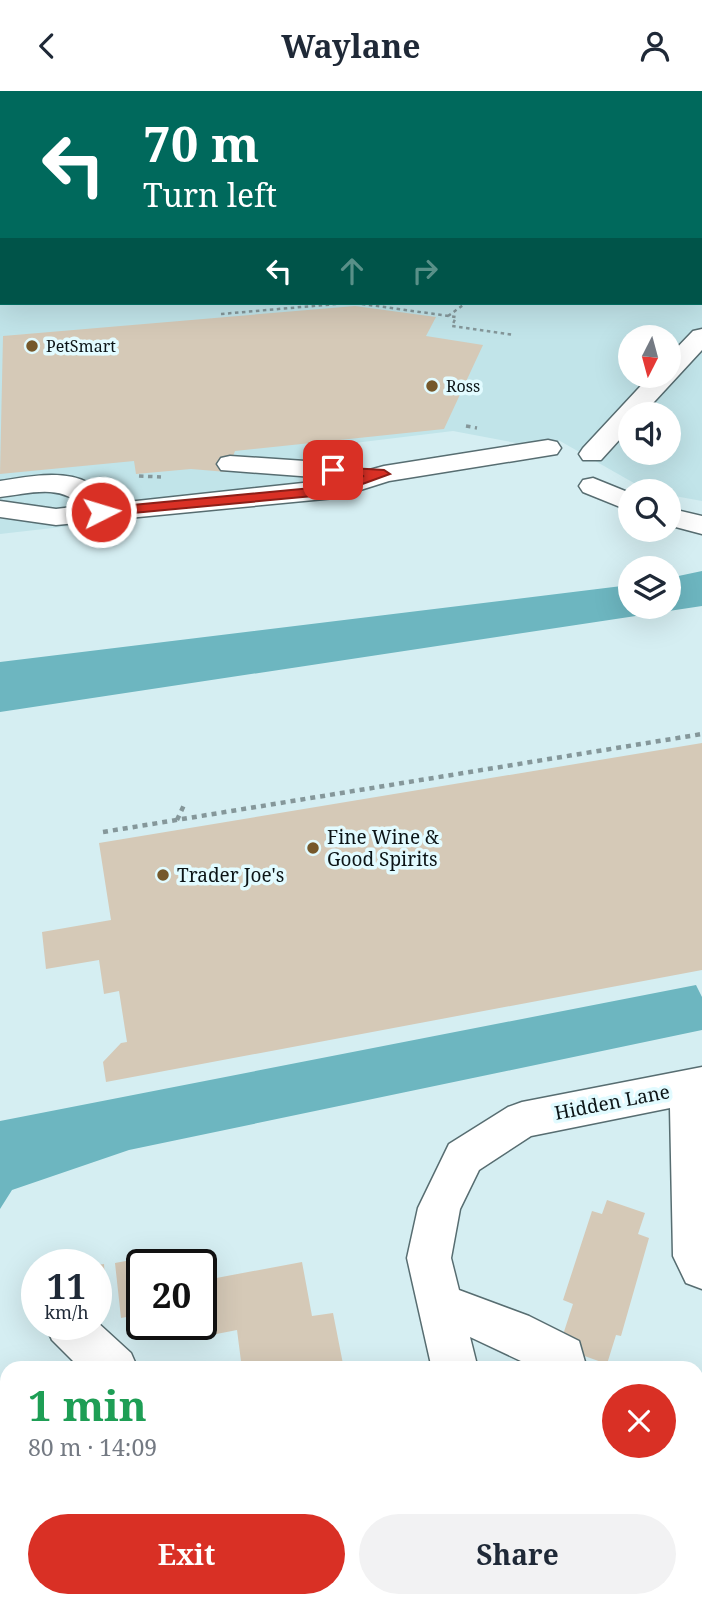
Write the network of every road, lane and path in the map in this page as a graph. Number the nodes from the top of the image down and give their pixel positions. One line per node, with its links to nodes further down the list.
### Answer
1 (325, 305): 4 (path)
2 (376, 305): 5 (path)
3 (463, 305): 5 (path)
4 (221, 314)
5 (448, 316): 6 (path)
6 (514, 335)
7 (702, 336): 8 (street)
8 (681, 358)
9 (652, 389): 14 (street)
10 (466, 426): 11 (path)
11 (477, 428)
12 (548, 448): 15 (street)
13 (341, 453): 15 (street)
14 (592, 454)
15 (465, 460): 17 (street)
16 (230, 464): 17 (street)
17 (384, 474): 22 (street)
18 (593, 486): 20 (street)
19 (0, 489): 22 (street)
20 (618, 497)
21 (0, 509): 22 (street)
22 (101, 512)
23 (681, 519): 24 (street)
24 (702, 525)
25 (702, 734): 27 (path)
26 (184, 805): 27 (path)
27 (177, 820): 28 (path)
28 (103, 832)
29 (696, 1085): 30 (street); 31 (street, Hidden Lane)
30 (702, 1268)
31 (440, 1304): 34 (street); 35 (street)
32 (84, 1340): 33 (street)
33 (106, 1361)
34 (453, 1361)
35 (563, 1361)

